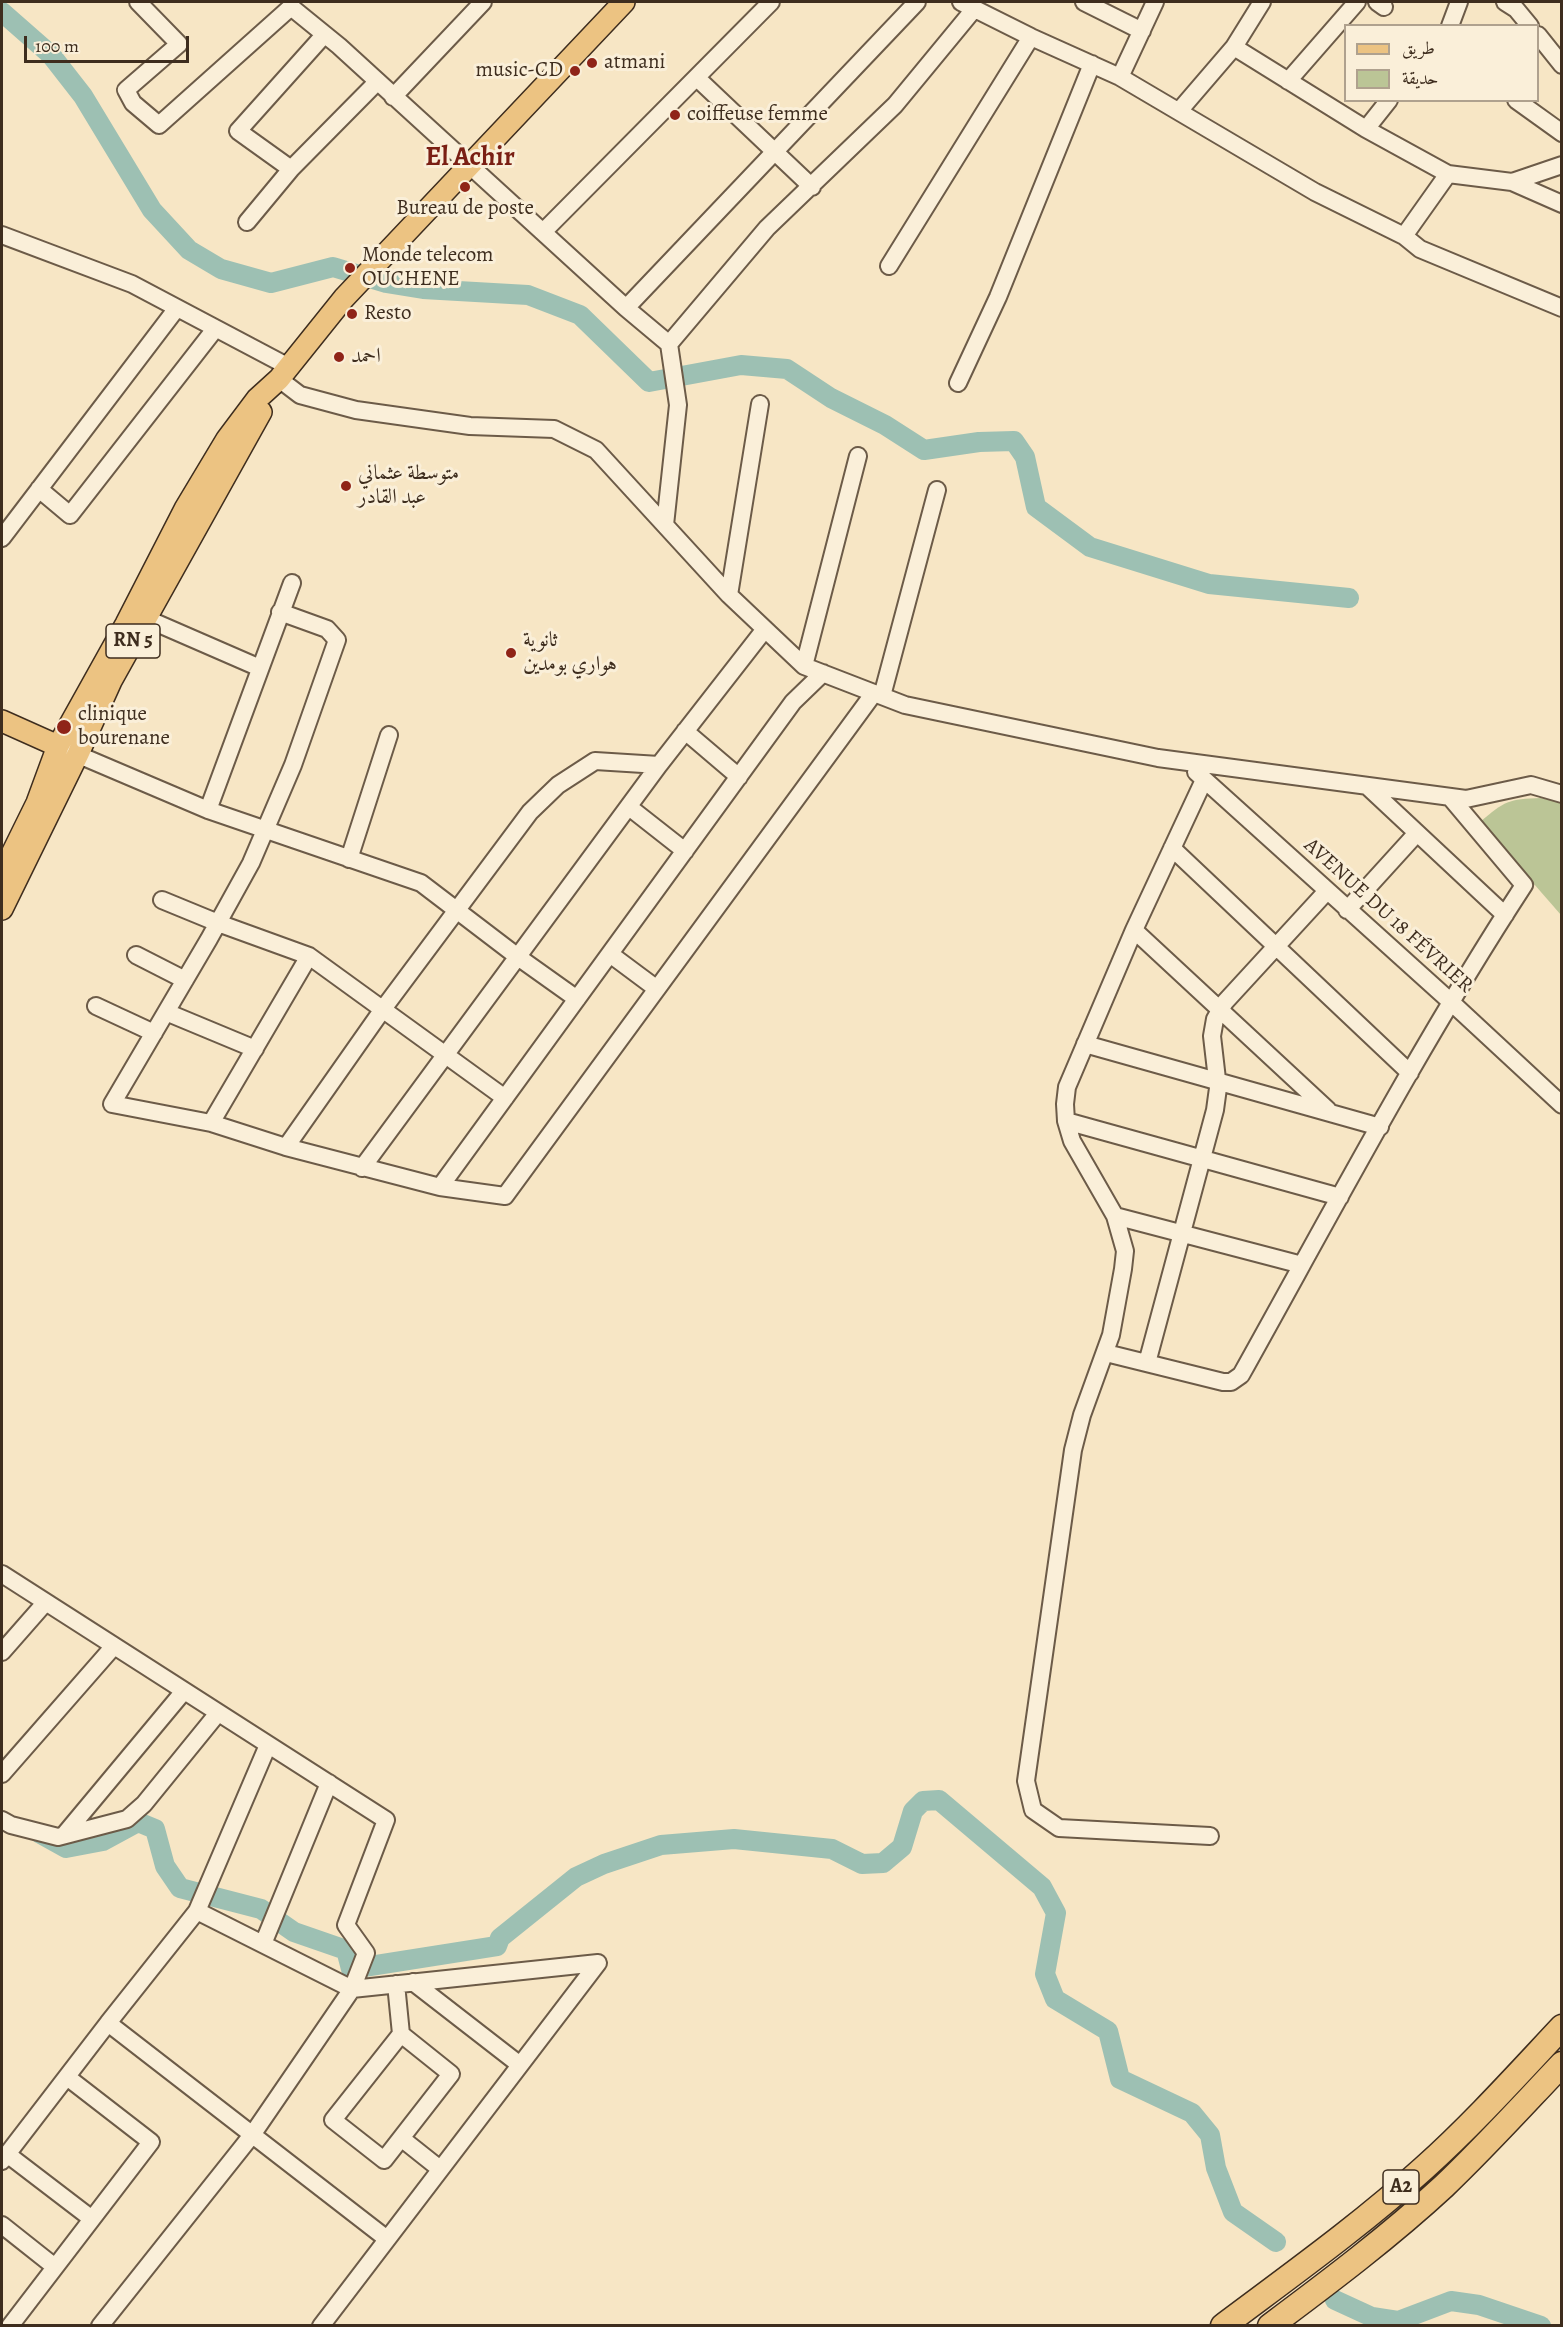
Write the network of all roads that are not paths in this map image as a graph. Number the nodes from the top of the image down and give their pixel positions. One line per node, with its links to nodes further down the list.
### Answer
1 (138, 2): 11 (street)
2 (483, 2): 27 (street)
3 (624, 2): 35 (main road, RN 5)
4 (771, 2): 24 (street)
5 (917, 2): 33 (street)
6 (1084, 2): 16 (street)
7 (1155, 2): 16 (street)
8 (1262, 2): 20 (street)
9 (1357, 2): 25 (street)
10 (1459, 2): 14 (street)
11 (286, 4): 17 (street)
12 (968, 4): 19 (street); 39 (street)
13 (1515, 4): 15 (street)
14 (1451, 24)
15 (1529, 24)
16 (1142, 31): 23 (street)
17 (324, 35): 26 (street); 36 (street)
18 (1539, 36): 22 (street)
19 (1031, 37): 21 (street); 45 (street)
20 (1234, 47): 25 (street); 30 (street)
21 (1092, 64): 23 (street); 52 (street)
22 (1562, 65)
23 (1120, 77): 30 (street)
24 (697, 78): 33 (street); 42 (street)
25 (1288, 81): 31 (street)
26 (377, 82): 27 (street); 36 (street)
27 (393, 97): 35 (street)
28 (1387, 102): 31 (street)
29 (1519, 102): 32 (street)
30 (1179, 111): 44 (street)
31 (1366, 129): 37 (street)
32 (1562, 133)
33 (776, 151): 39 (street); 46 (street)
34 (1562, 165): 38 (street)
35 (468, 166): 42 (street); 51 (main road, RN 5)
36 (291, 169): 41 (street)
37 (1448, 174): 38 (street); 44 (street)
38 (1512, 182): 40 (street)
39 (812, 187): 50 (street)
40 (1562, 204)
41 (247, 222)
42 (543, 232): 46 (street)
43 (2, 236): 48 (street)
44 (1404, 236): 47 (street)
45 (889, 266)
46 (626, 308): 50 (street)
47 (1562, 308)
48 (177, 309): 49 (street); 55 (street)
49 (215, 329): 51 (street); 55 (street)
50 (669, 344): 57 (street)
51 (284, 373): 57 (street); 62 (main road, RN 5); 71 (main road, RN 5)
52 (958, 383)
53 (760, 404): 60 (street)
54 (858, 456): 64 (street)
55 (39, 489): 58 (street)
56 (937, 490): 67 (street)
57 (665, 525): 60 (street)
58 (2, 538)
59 (292, 583): 61 (street)
60 (729, 595): 63 (street)
61 (280, 612): 65 (street); 82 (street)
62 (145, 618): 65 (street); 72 (main road, RN 5)
63 (765, 629): 64 (street); 69 (street)
64 (804, 666): 66 (street)
65 (260, 668): 81 (street)
66 (823, 673): 67 (street); 75 (street)
67 (878, 694): 73 (street); 102 (street)
68 (2, 721): 71 (main road)
69 (685, 732): 74 (street); 75 (street)
70 (389, 735): 86 (street)
71 (58, 746): 72 (street); 87 (main road, RN 5)
72 (78, 754): 81 (street); 90 (main road, RN 5)
73 (1184, 762): 76 (street, AVENUE DU 18 FÉVRIER); 77 (street)
74 (659, 765): 80 (street); 91 (street)
75 (739, 777): 85 (street)
76 (1204, 780): 84 (street); 88 (street, AVENUE DU 18 FÉVRIER)
77 (1367, 786): 79 (street); 83 (street)
78 (1562, 794): 79 (street)
79 (1450, 797): 93 (street)
80 (629, 807): 85 (street); 100 (street)
81 (208, 810): 82 (street)
82 (264, 830): 86 (street); 94 (street)
83 (1417, 833): 92 (street); 93 (street)
84 (1172, 848): 95 (street); 96 (street)
85 (685, 851): 97 (street)
86 (350, 859): 91 (street)
87 (2, 874)
88 (1327, 891): 92 (street, AVENUE DU 18 FÉVRIER); 96 (street)
89 (162, 900): 94 (street)
90 (2, 909)
91 (457, 909): 100 (street); 106 (street)
92 (1347, 910): 104 (street, AVENUE DU 18 FÉVRIER)
93 (1505, 915): 104 (street)
94 (218, 923): 99 (street); 101 (street)
95 (1134, 930): 107 (street); 110 (street)
96 (1276, 946): 107 (street); 113 (street)
97 (610, 954): 102 (street); 103 (street)
98 (136, 955): 101 (street)
99 (309, 956): 106 (street); 111 (street)
100 (518, 957): 103 (street); 112 (street)
101 (185, 980): 108 (street)
102 (657, 989): 124 (street)
103 (577, 999): 115 (street)
104 (1451, 1002): 113 (street); 116 (street, AVENUE DU 18 FÉVRIER)
105 (96, 1006): 109 (street)
106 (383, 1009): 112 (street); 121 (street)
107 (1220, 1009): 114 (street); 117 (street)
108 (166, 1012): 109 (street); 111 (street)
109 (154, 1033): 119 (street)
110 (1085, 1044): 114 (street); 118 (street)
111 (255, 1048): 119 (street)
112 (446, 1055): 115 (street); 123 (street)
113 (1410, 1073): 120 (street)
114 (1217, 1081): 117 (street); 122 (street)
115 (505, 1098): 124 (street)
116 (1562, 1105)
117 (1331, 1113): 120 (street)
118 (1066, 1121): 122 (street); 126 (street)
119 (211, 1123): 121 (street)
120 (1380, 1126): 125 (street)
121 (286, 1147): 123 (street)
122 (1202, 1158): 125 (street); 127 (street)
123 (363, 1168): 124 (street)
124 (440, 1187)
125 (1340, 1197): 128 (street)
126 (1115, 1216): 127 (street); 129 (street)
127 (1182, 1233): 128 (street); 130 (street)
128 (1302, 1265): 130 (street)
129 (1106, 1353): 130 (street); 142 (street)
130 (1147, 1363)
131 (2, 1575): 132 (street)
132 (45, 1603): 133 (street); 134 (street)
133 (114, 1646): 135 (street); 138 (street)
134 (2, 1652)
135 (184, 1691): 136 (street); 141 (street)
136 (218, 1713): 137 (street); 141 (street)
137 (268, 1744): 139 (street); 143 (street)
138 (2, 1774)
139 (329, 1783): 144 (street); 147 (street)
140 (2, 1820): 141 (street)
141 (64, 1835)
142 (1210, 1836)
143 (197, 1911): 144 (street); 148 (street)
144 (263, 1944): 147 (street)
145 (413, 1982): 146 (street); 152 (street); 152 (street)
146 (396, 1984): 147 (street); 150 (street)
147 (352, 1989): 154 (street)
148 (108, 2023): 153 (street); 154 (street)
149 (1562, 2027): 165 (highway, A2)
150 (401, 2034): 155 (street); 155 (street)
151 (1562, 2064): 166 (highway, A2)
152 (520, 2065): 157 (street)
153 (67, 2077): 156 (street); 158 (street)
154 (252, 2135): 160 (street); 163 (street)
155 (401, 2138): 157 (street)
156 (4, 2157): 158 (street)
157 (440, 2169): 160 (street)
158 (92, 2219): 161 (street)
159 (2, 2225): 161 (street)
160 (387, 2239): 164 (street)
161 (55, 2267): 162 (street)
162 (10, 2325)
163 (100, 2325)
164 (321, 2325)
165 (1223, 2325)
166 (1270, 2325)

